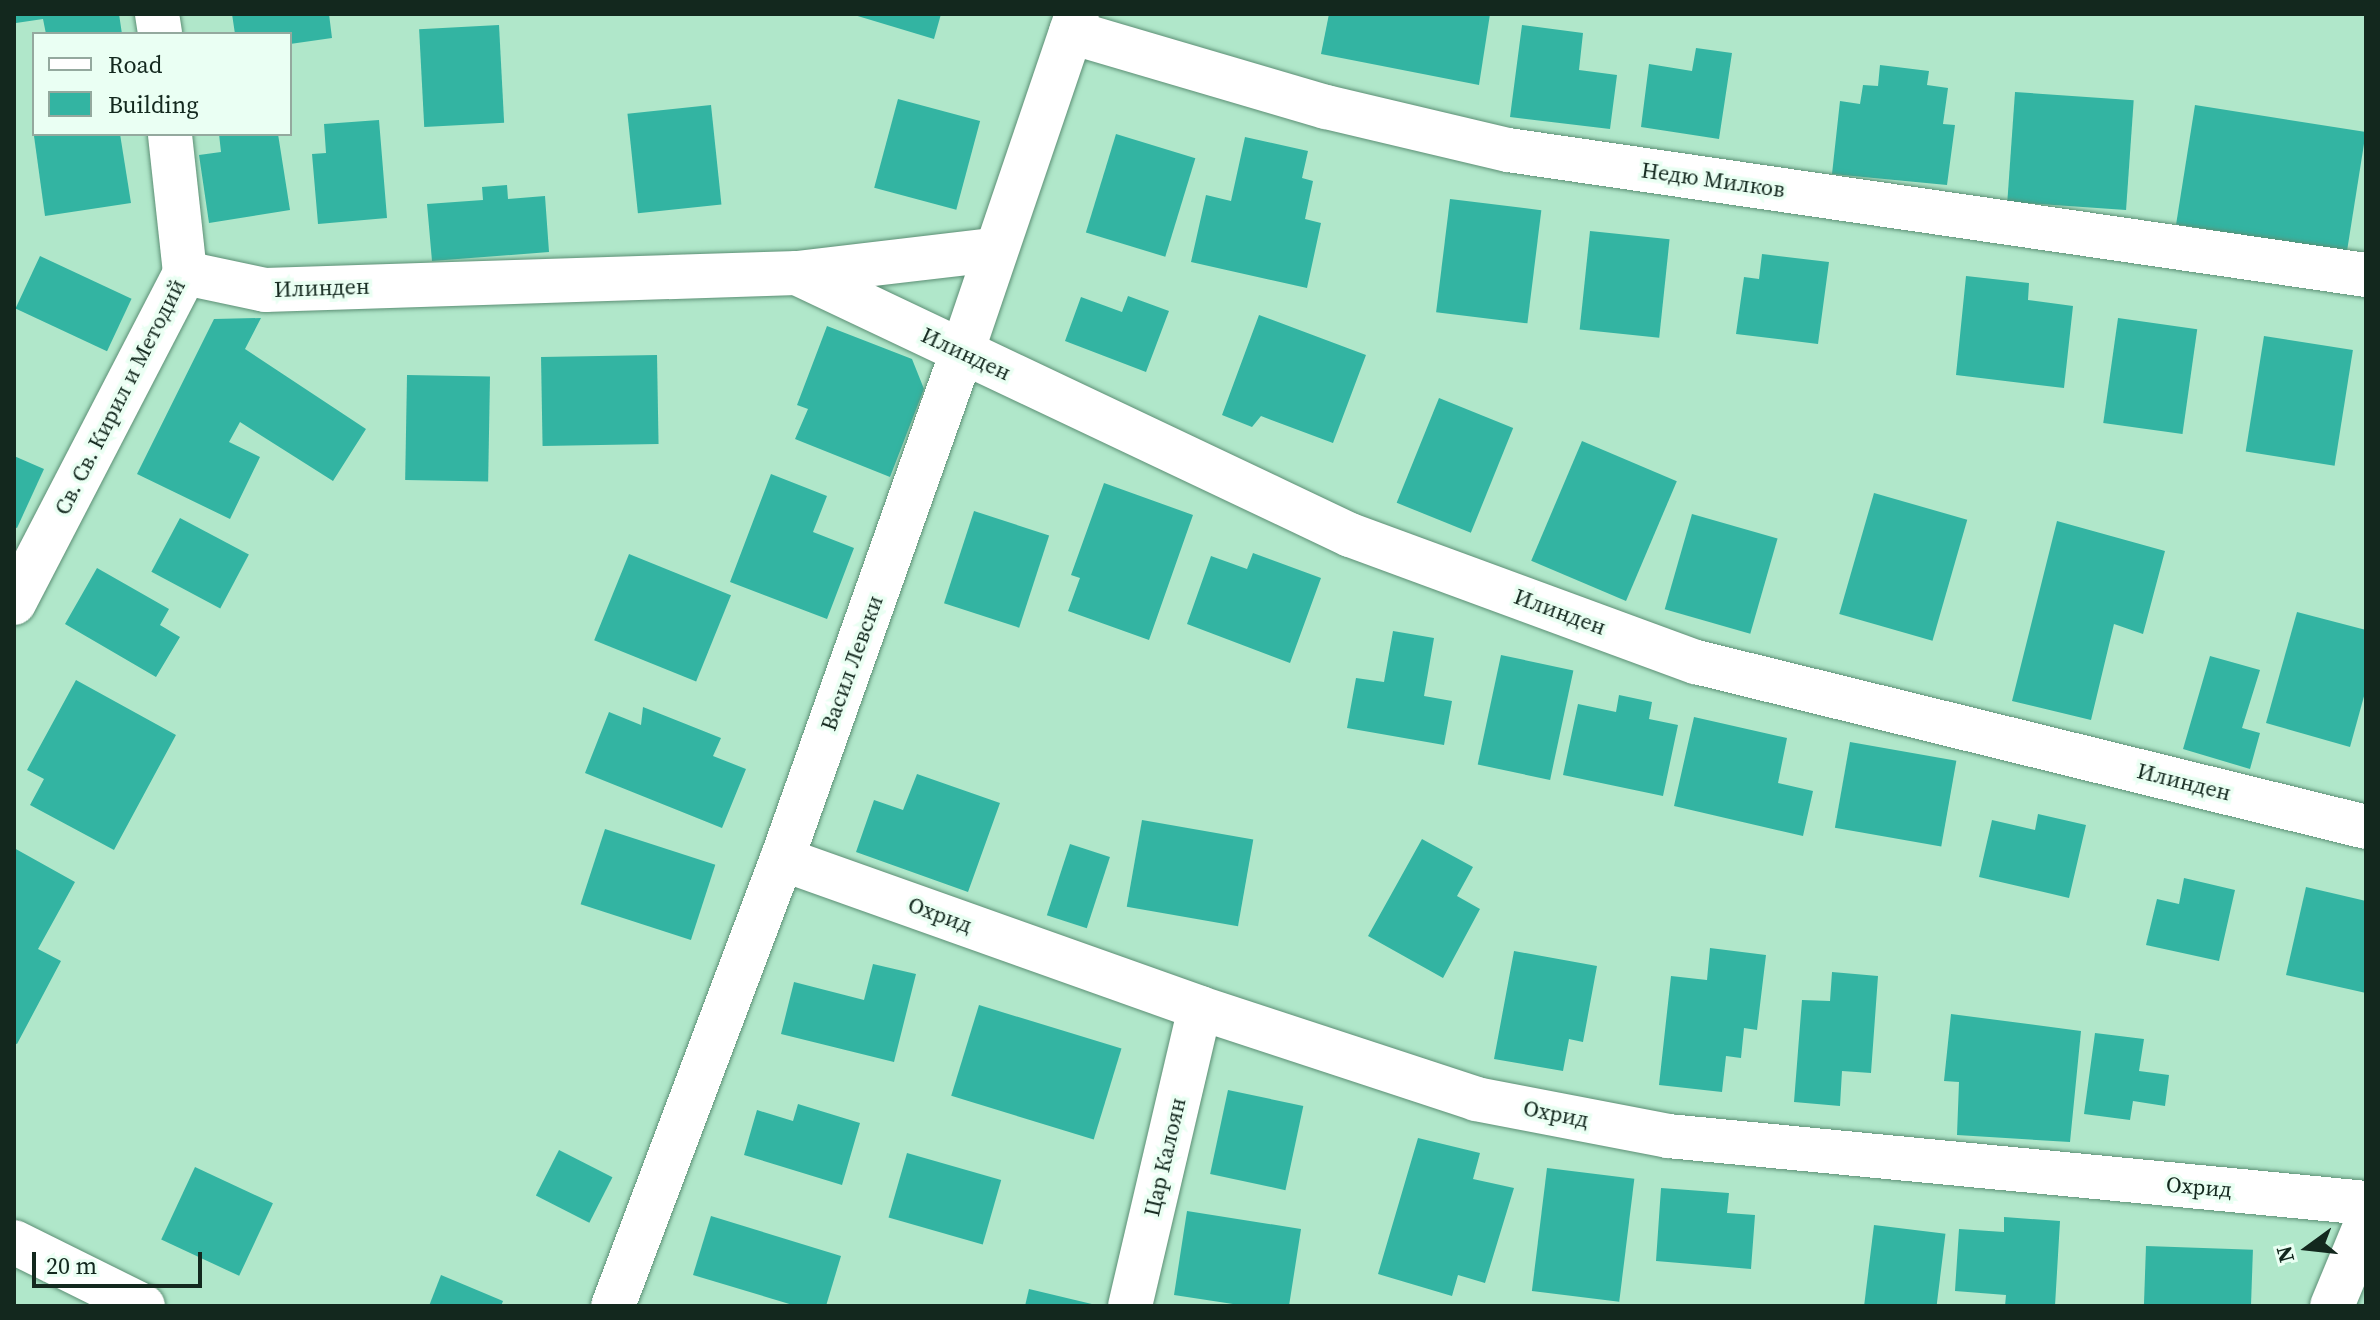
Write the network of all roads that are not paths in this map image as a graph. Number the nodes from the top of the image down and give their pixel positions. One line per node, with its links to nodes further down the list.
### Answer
1 (1074, 23): 3 (street, Васил Левски); 6 (street, Недю Милков)
2 (170, 136): 4 (street, Св. Св. Кирил и Методий)
3 (994, 250): 5 (street, Илинден); 7 (street, Васил Левски)
4 (185, 273): 5 (street, Илинден); 8 (street, Св. Св. Кирил и Методий)
5 (797, 273): 7 (street, Илинден)
6 (2366, 275)
7 (962, 352): 9 (street, Илинден); 10 (street, Васил Левски)
8 (18, 586)
9 (2366, 827)
10 (782, 859): 11 (street, Охрид); 16 (street, Васил Левски)
11 (1200, 1008): 12 (street, Охрид); 17 (street, Цар Калоян)
12 (2366, 1203)
13 (2366, 1224): 18 (street)
14 (14, 1242): 15 (street)
15 (143, 1306)
16 (613, 1306)
17 (1130, 1306)
18 (2332, 1306)

